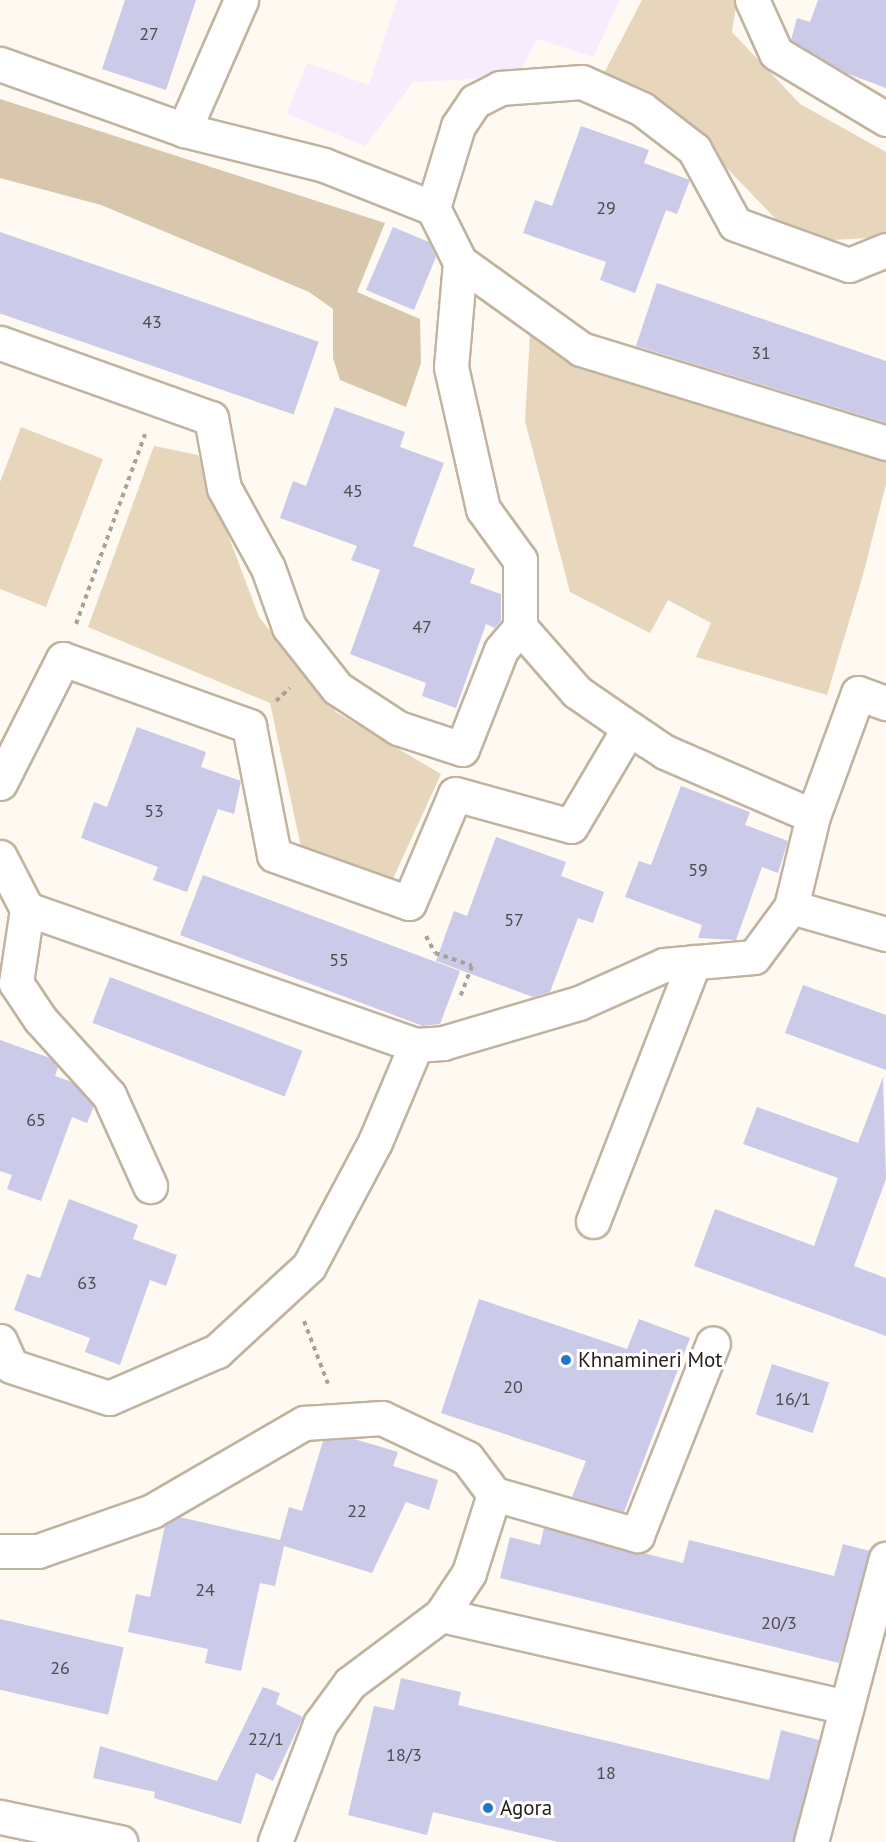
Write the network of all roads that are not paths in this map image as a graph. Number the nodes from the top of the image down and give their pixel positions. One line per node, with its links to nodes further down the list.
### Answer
1 (241, 0): 5 (street)
2 (752, 0): 4 (street)
3 (0, 64): 5 (street)
4 (886, 119)
5 (184, 130): 6 (street)
6 (433, 208): 7 (street); 8 (street)
7 (886, 250)
8 (460, 262): 10 (street); 11 (street)
9 (0, 343): 11 (street)
10 (886, 443)
11 (520, 627): 13 (street)
12 (886, 703): 15 (street)
13 (665, 752): 14 (street); 15 (street)
14 (0, 783)
15 (813, 816): 17 (street)
16 (0, 857): 18 (street)
17 (791, 907): 19 (street); 20 (street)
18 (27, 909): 21 (street); 22 (street)
19 (886, 934)
20 (694, 962): 21 (street); 23 (street)
21 (430, 1044): 24 (street)
22 (150, 1186)
23 (593, 1221)
24 (0, 1341)
25 (713, 1343): 26 (street)
26 (494, 1494): 27 (street); 29 (street)
27 (0, 1551)
28 (886, 1559): 30 (street)
29 (441, 1616): 30 (street); 33 (street)
30 (847, 1707): 34 (street)
31 (0, 1817): 32 (street)
32 (120, 1842)
33 (275, 1842)
34 (811, 1842)

